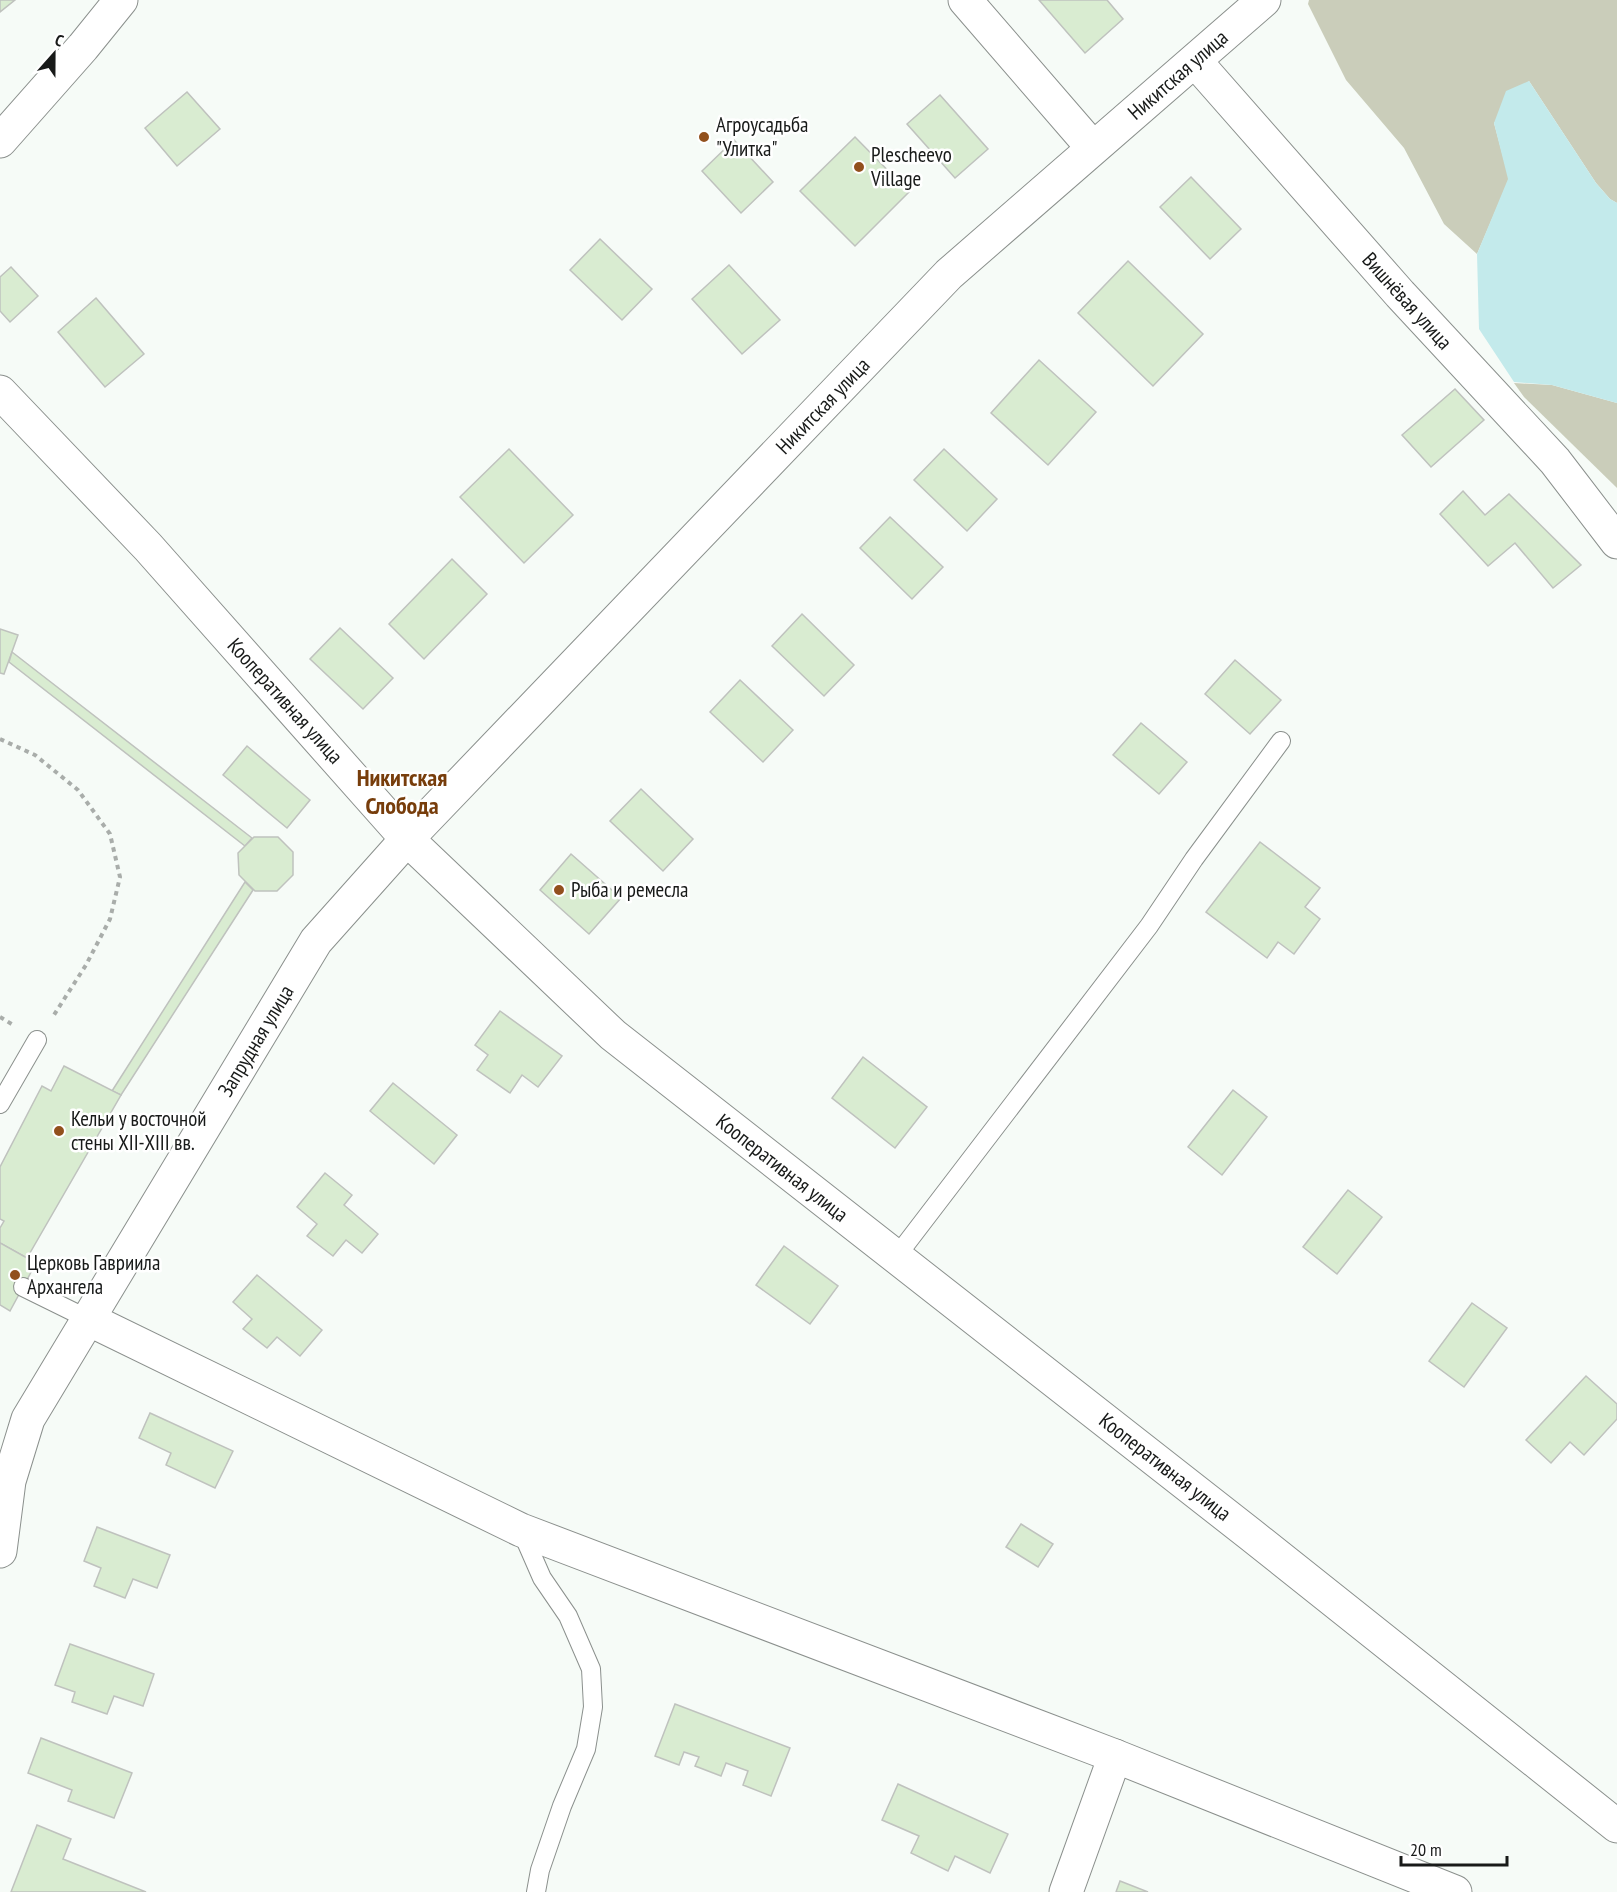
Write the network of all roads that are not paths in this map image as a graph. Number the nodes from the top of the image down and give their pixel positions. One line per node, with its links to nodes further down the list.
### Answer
1 (121, 0): 5 (street)
2 (965, 0): 6 (street)
3 (1264, 0): 4 (street, Никитская улица)
4 (1195, 61): 6 (street, Никитская улица); 8 (street, Вишнёвая улица)
5 (0, 141)
6 (1093, 148): 10 (street, Никитская улица)
7 (0, 392): 10 (street, Кооперативная улица)
8 (1617, 542)
9 (1281, 741): 13 (lane)
10 (407, 839): 13 (street, Кооперативная улица); 15 (street, Запрудная улица)
11 (37, 1040): 12 (lane)
12 (0, 1104)
13 (896, 1257): 21 (street, Кооперативная улица)
14 (23, 1287): 15 (lane)
15 (88, 1319): 16 (street, Запрудная улица); 18 (street)
16 (27, 1419): 17 (street); 19 (street, Запрудная улица)
17 (0, 1448)
18 (521, 1530): 20 (street); 22 (lane)
19 (0, 1551)
20 (1115, 1755): 23 (street); 24 (street)
21 (1617, 1826)
22 (536, 1892)
23 (1066, 1892)
24 (1455, 1892)

